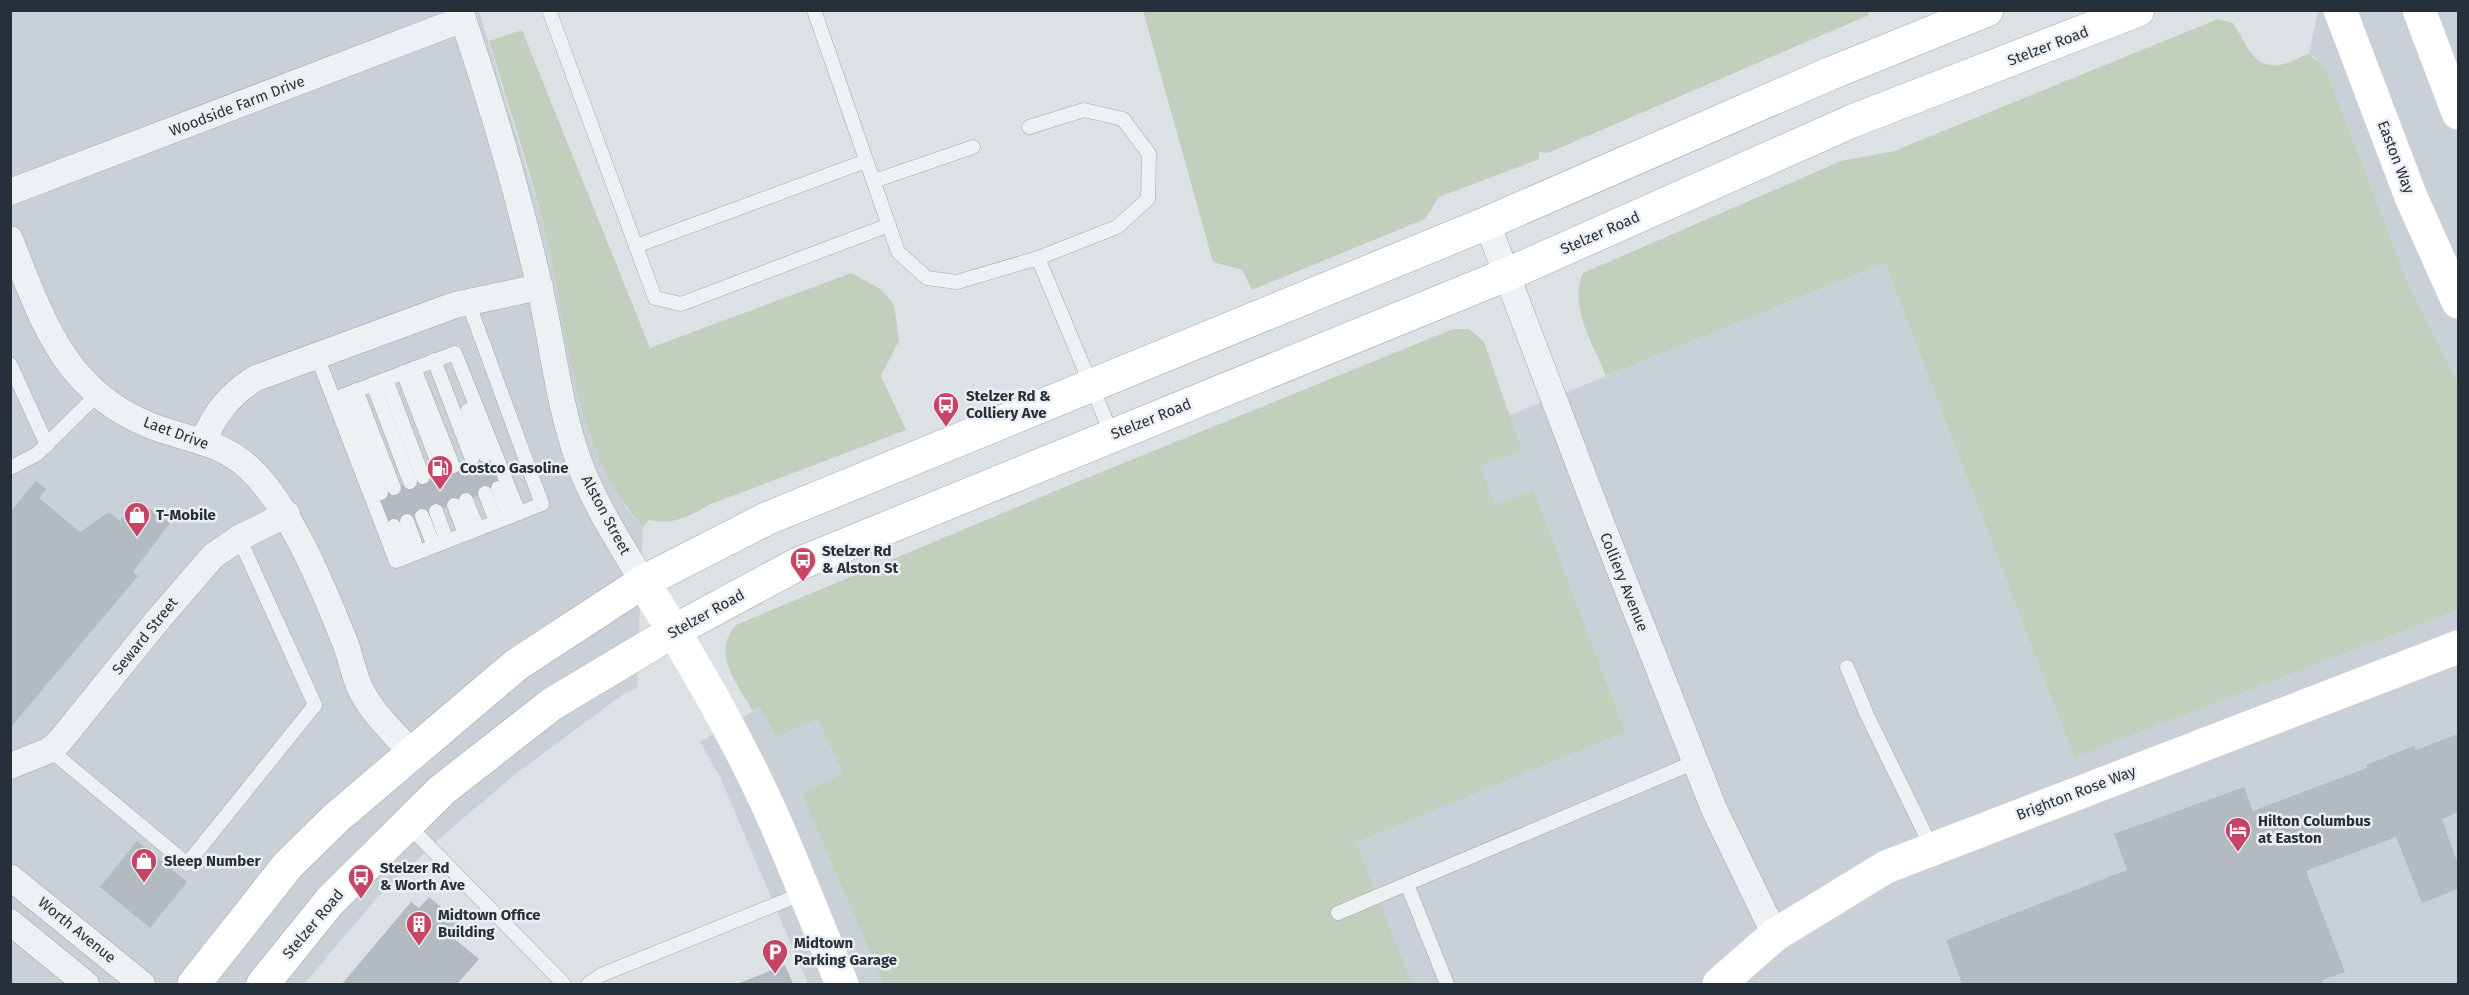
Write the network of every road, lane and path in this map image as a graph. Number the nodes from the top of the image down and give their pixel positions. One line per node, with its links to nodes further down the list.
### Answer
1 (549, 10): 17 (lane)
2 (814, 10): 11 (lane)
3 (1986, 10): 14 (main road)
4 (2138, 10): 19 (main road, Stelzer Road)
5 (2340, 10): 22 (main road, Easton Way)
6 (2419, 10): 8 (main road)
7 (461, 15): 13 (street, Woodside Farm Drive); 20 (street, Alston Street)
8 (2458, 113)
9 (1029, 127): 18 (lane)
10 (973, 147): 12 (lane)
11 (866, 161): 12 (lane); 17 (lane)
12 (873, 181): 15 (lane)
13 (10, 192)
14 (1487, 223): 19 (street, Colliery Avenue); 28 (main road)
15 (889, 225): 17 (lane); 18 (lane)
16 (10, 239): 30 (street, Laet Drive)
17 (636, 246)
18 (1038, 258): 28 (lane)
19 (1508, 274): 31 (main road, Stelzer Road); 57 (street, Colliery Avenue)
20 (540, 287): 21 (street); 51 (street, Alston Street)
21 (468, 302): 23 (street); 44 (lane)
22 (2458, 302)
23 (317, 356): 29 (lane); 32 (street)
24 (441, 357): 26 (lane); 34 (lane); 44 (lane)
25 (10, 364): 33 (lane)
26 (409, 370): 27 (lane); 36 (lane)
27 (379, 381): 29 (lane); 37 (lane)
28 (1091, 385): 31 (lane); 51 (main road)
29 (344, 394): 38 (lane); 50 (lane)
30 (97, 395): 32 (street, Laet Drive); 33 (lane)
31 (1112, 435): 52 (main road, Stelzer Road)
32 (204, 440): 42 (street, Laet Drive)
33 (47, 445): 35 (lane)
34 (479, 457)
35 (10, 468)
36 (447, 469)
37 (416, 480)
38 (387, 490)
39 (492, 491): 44 (lane)
40 (460, 502): 46 (lane)
41 (436, 511): 48 (lane)
42 (287, 514): 47 (street, Seward Street); 56 (street, Laet Drive)
43 (422, 516): 49 (lane)
44 (508, 517): 46 (lane)
45 (400, 524): 50 (lane)
46 (471, 532): 48 (lane)
47 (239, 538): 55 (street, Seward Street); 55 (lane)
48 (447, 541): 49 (lane)
49 (434, 546): 50 (lane)
50 (412, 555)
51 (643, 582): 52 (main road, Alston Street); 56 (main road)
52 (674, 631): 59 (main road, Stelzer Road); 63 (main road, Alston Street)
53 (2458, 647): 60 (main road, Brighton Rose Way)
54 (1847, 667): 60 (lane)
55 (50, 750): 58 (street, Seward Street)
56 (411, 752): 69 (main road)
57 (1695, 762): 62 (lane); 66 (street, Colliery Avenue)
58 (10, 766)
59 (407, 825): 70 (main road, Stelzer Road); 71 (lane)
60 (1932, 848): 66 (main road, Brighton Rose Way)
61 (10, 877): 68 (street, Worth Avenue)
62 (1407, 884): 64 (lane); 74 (lane)
63 (804, 893): 72 (lane); 73 (main road, Alston Street)
64 (1338, 913)
65 (10, 922): 67 (street)
66 (1775, 935): 75 (main road, Brighton Rose Way)
67 (86, 984)
68 (142, 984)
69 (194, 984)
70 (263, 984)
71 (564, 984)
72 (588, 984)
73 (842, 984)
74 (1447, 984)
75 (1719, 984)

